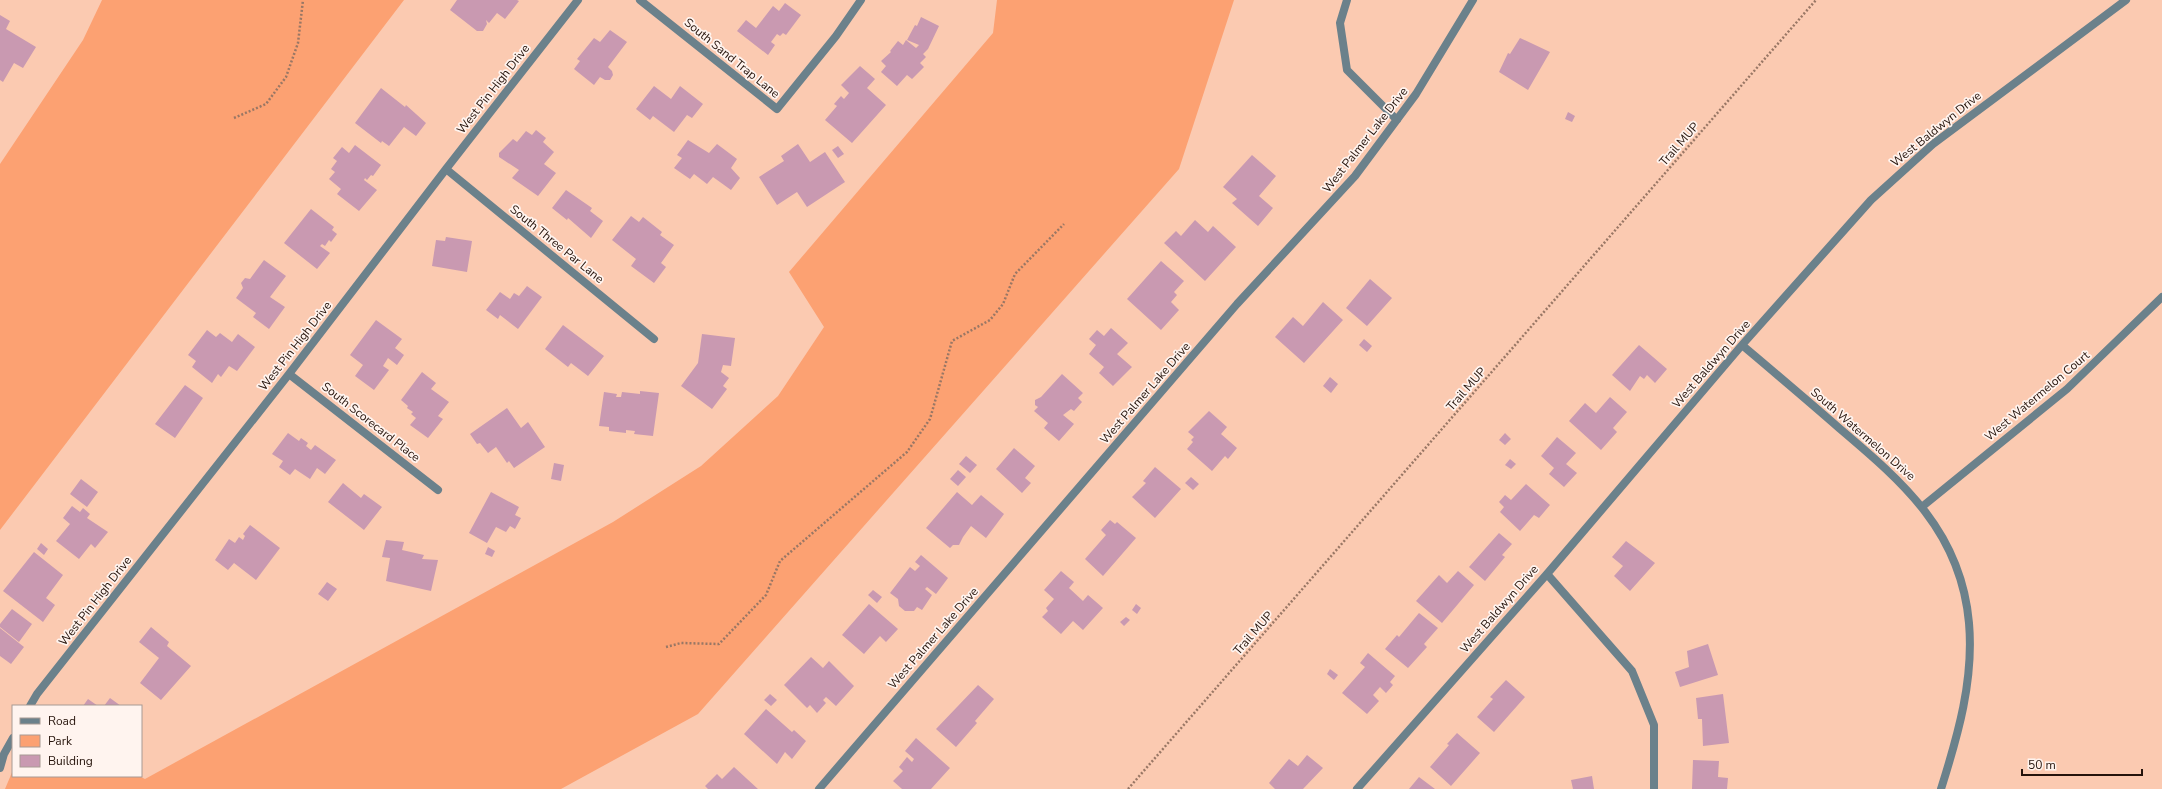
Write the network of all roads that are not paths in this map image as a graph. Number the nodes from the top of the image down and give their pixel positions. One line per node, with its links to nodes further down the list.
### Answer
1 (578, 0): 8 (street, West Pin High Drive)
2 (640, 0): 3 (street, South Sand Trap Lane)
3 (861, 0)
4 (1347, 0): 7 (street)
5 (1473, 0): 7 (street, West Palmer Lake Drive)
6 (2126, 0): 11 (street, West Baldwyn Drive)
7 (1397, 120): 19 (street, West Palmer Lake Drive)
8 (446, 169): 10 (street, South Three Par Lane); 12 (street, West Pin High Drive)
9 (2162, 298): 14 (street, West Watermelon Court)
10 (654, 339)
11 (1742, 345): 14 (street, South Watermelon Drive); 15 (street, West Baldwyn Drive)
12 (289, 374): 13 (street, South Scorecard Place); 16 (street, West Pin High Drive)
13 (438, 490)
14 (1922, 506): 22 (street, South Watermelon Drive)
15 (1547, 574): 20 (street, West Baldwyn Drive); 21 (street)
16 (31, 705)
17 (12, 740): 18 (street)
18 (0, 768)
19 (819, 789)
20 (1357, 789)
21 (1654, 789)
22 (1941, 789)

